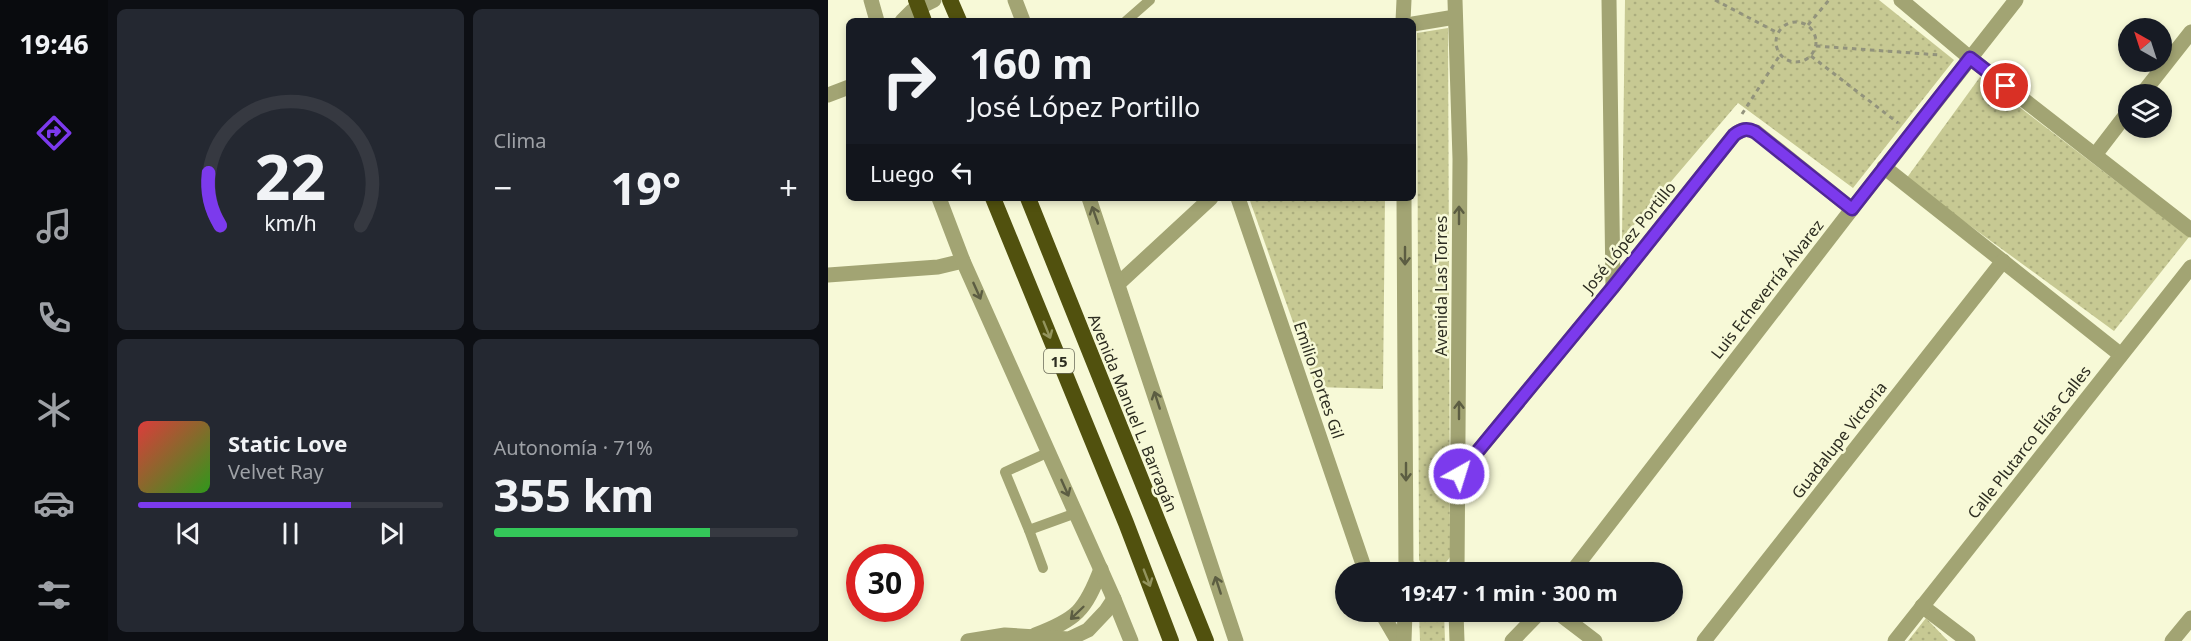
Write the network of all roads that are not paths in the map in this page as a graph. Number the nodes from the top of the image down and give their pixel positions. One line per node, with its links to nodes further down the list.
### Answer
1 (871, 0): 14 (street)
2 (916, 0): 16 (highway)
3 (934, 0): 15 (street)
4 (950, 0): 17 (highway)
5 (1003, 0): 12 (street)
6 (1150, 0): 18 (lane)
7 (1404, 0): 19 (street)
8 (1455, 0): 13 (street, Avenida Las Torres)
9 (1609, 0): 43 (street)
10 (1901, 0): 22 (street)
11 (2016, 0): 22 (street, Luis Echeverría Álvarez)
12 (1019, 10)
13 (1455, 17): 20 (street); 46 (street, Avenida Las Torres, one-way to 13)
14 (876, 18)
15 (905, 18)
16 (923, 18)
17 (958, 18)
18 (1129, 18)
19 (1403, 18)
20 (1416, 24)
21 (2191, 32): 23 (street)
22 (1970, 58): 27 (street); 28 (street, Luis Echeverría Álvarez)
23 (2150, 84)
24 (846, 88): 25 (street)
25 (828, 95)
26 (2118, 125): 27 (street)
27 (2095, 155): 37 (street)
28 (1884, 166): 36 (street, Luis Echeverría Álvarez); 39 (street)
29 (940, 201): 38 (street)
30 (994, 201): 66 (highway, 15, one-way to 66)
31 (1029, 201): 67 (highway, Avenida Manuel L. Barragán / 15)
32 (1090, 201): 42 (street, one-way to 32)
33 (1208, 201): 42 (street)
34 (1239, 201): 49 (street, Emilio Portes Gil)
35 (1404, 201): 50 (street, one-way to 50)
36 (1852, 209): 43 (street, José López Portillo); 52 (street, Luis Echeverría Álvarez)
37 (2191, 230)
38 (963, 261): 41 (street); 45 (street, one-way to 45)
39 (2003, 261): 44 (street); 74 (street, Guadalupe Victoria)
40 (2191, 267): 44 (street, Calle Plutarco Elías Calles)
41 (828, 275)
42 (1118, 284): 68 (street, one-way to 42)
43 (1613, 287): 46 (street, José López Portillo)
44 (2121, 355): 56 (street, Calle Plutarco Elías Calles)
45 (1049, 452): 47 (street, one-way to 47); 48 (lane)
46 (1459, 474): 51 (street, Avenida Las Torres)
47 (1076, 513): 48 (lane); 54 (street)
48 (1029, 530): 53 (lane)
49 (1362, 562)
50 (1407, 562)
51 (1454, 562)
52 (1579, 562)
53 (1043, 568)
54 (1101, 569): 55 (street); 63 (street, one-way to 63)
55 (1114, 599): 63 (street); 65 (street)
56 (1922, 606): 75 (street, Calle Plutarco Elías Calles); 76 (street)
57 (2191, 618): 77 (street)
58 (1387, 622): 69 (street)
59 (1405, 622): 70 (street)
60 (1456, 622): 71 (street)
61 (1530, 622): 72 (street)
62 (1570, 622): 73 (street)
63 (1032, 636): 64 (street)
64 (968, 641)
65 (1131, 641)
66 (1171, 641)
67 (1206, 641)
68 (1236, 641)
69 (1398, 641)
70 (1404, 641)
71 (1457, 641)
72 (1512, 641)
73 (1595, 641)
74 (1704, 641)
75 (1895, 641)
76 (1968, 641)
77 (2172, 641)

